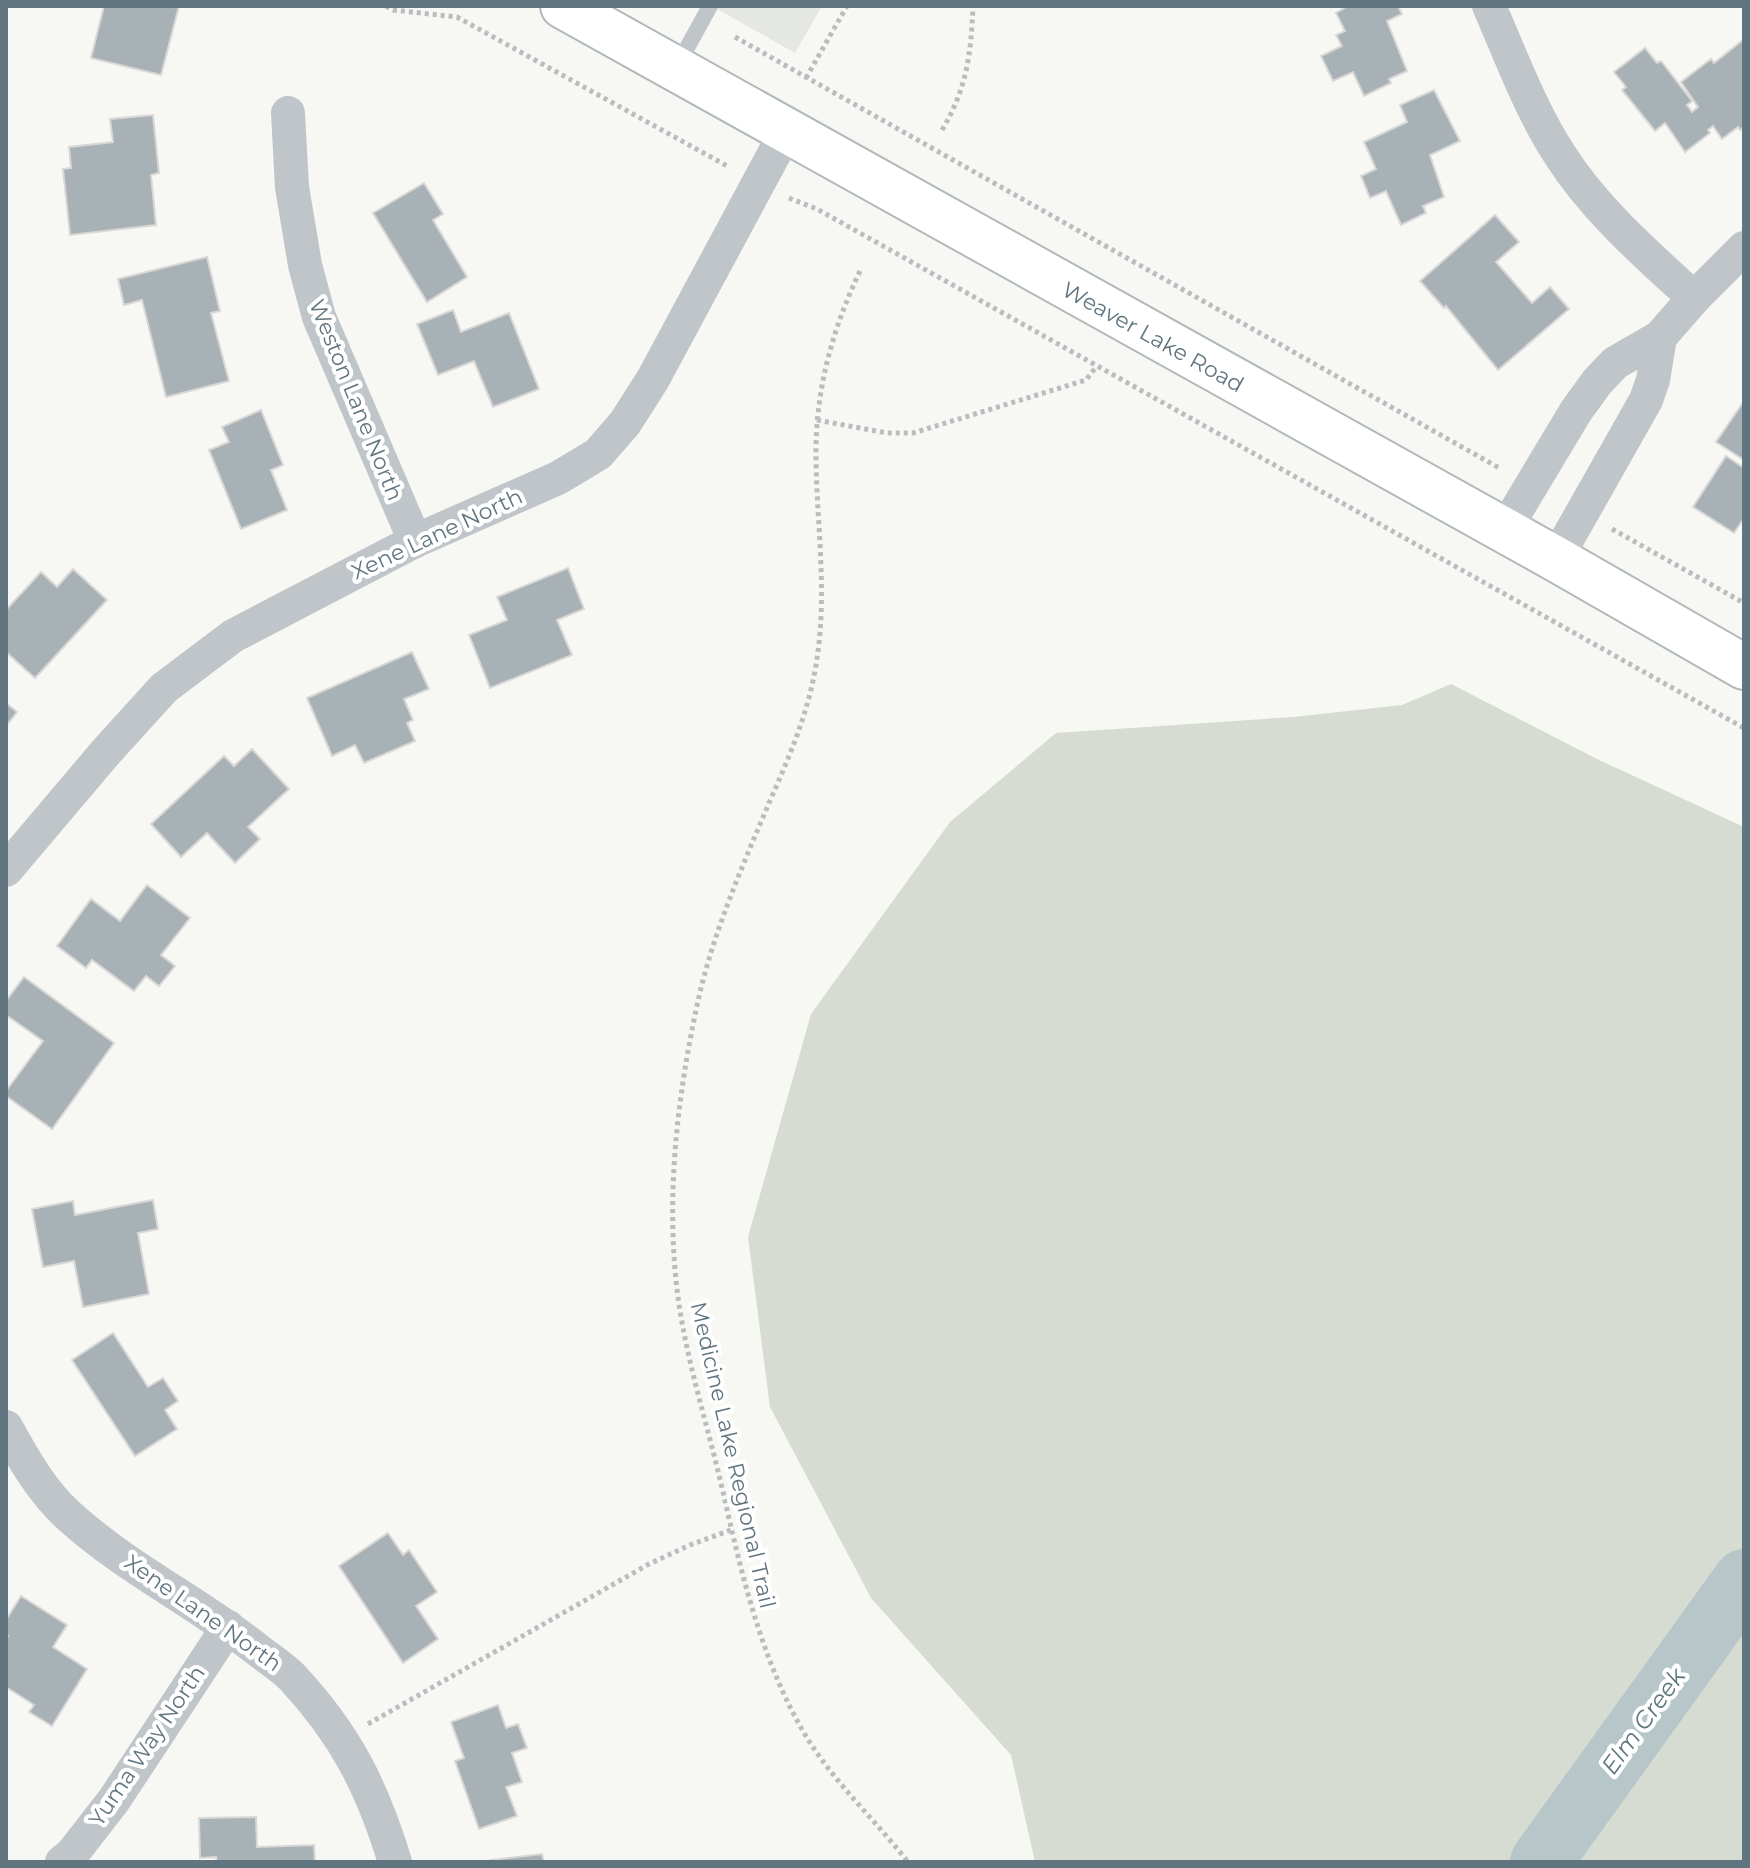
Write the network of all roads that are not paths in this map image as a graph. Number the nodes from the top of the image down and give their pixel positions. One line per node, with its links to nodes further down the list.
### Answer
1 (563, 6): 4 (main road, Weaver Lake Road)
2 (710, 6): 4 (lane)
3 (1489, 6): 8 (street)
4 (676, 69): 6 (main road, Weaver Lake Road)
5 (288, 113): 11 (street, Weston Lane North)
6 (787, 130): 10 (main road, Weaver Lake Road); 11 (street, Xene Lane North)
7 (1744, 248): 8 (street)
8 (1694, 298): 9 (street)
9 (1660, 337): 10 (street); 12 (street)
10 (1504, 531): 12 (main road, Weaver Lake Road)
11 (415, 541): 14 (street, Xene Lane North)
12 (1556, 559): 13 (main road, Weaver Lake Road)
13 (1744, 667)
14 (6, 870)
15 (6, 1427): 16 (street, Xene Lane North)
16 (228, 1627): 17 (street, Yuma Way North); 18 (street, Xene Lane North)
17 (62, 1862)
18 (395, 1862)

